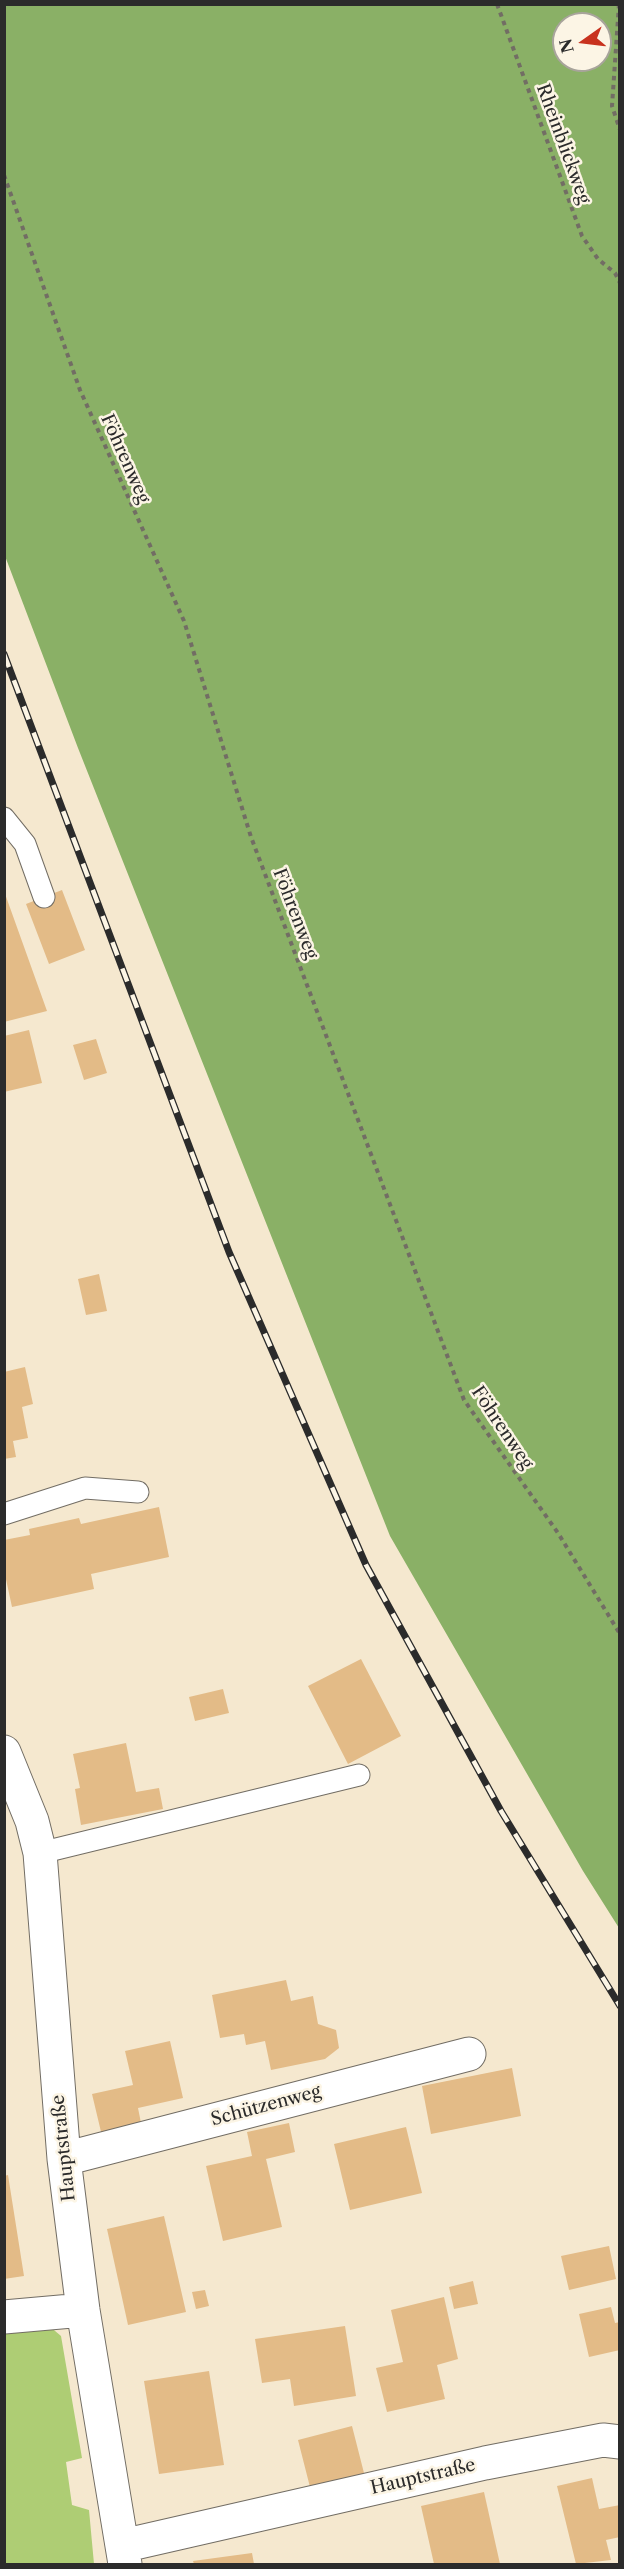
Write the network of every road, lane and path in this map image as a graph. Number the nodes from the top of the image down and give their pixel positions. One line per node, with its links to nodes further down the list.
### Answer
1 (497, 4): 6 (path, Rheinblickweg)
2 (619, 4): 3 (path)
3 (620, 130)
4 (4, 175): 12 (path, Föhrenweg)
5 (620, 268): 6 (path)
6 (615, 273): 7 (path, Rheinblickweg)
7 (620, 283)
8 (4, 818): 9 (lane)
9 (44, 897)
10 (138, 1492): 11 (lane)
11 (4, 1514)
12 (620, 1634)
13 (4, 1752): 15 (street, Hauptstraße)
14 (359, 1774): 15 (lane)
15 (40, 1853): 17 (street, Hauptstraße)
16 (469, 2054): 17 (street, Schützenweg)
17 (64, 2159): 18 (street, Hauptstraße)
18 (83, 2310): 19 (street); 21 (street, Hauptstraße)
19 (4, 2317)
20 (620, 2442): 21 (street, Hauptstraße)
21 (124, 2555)

